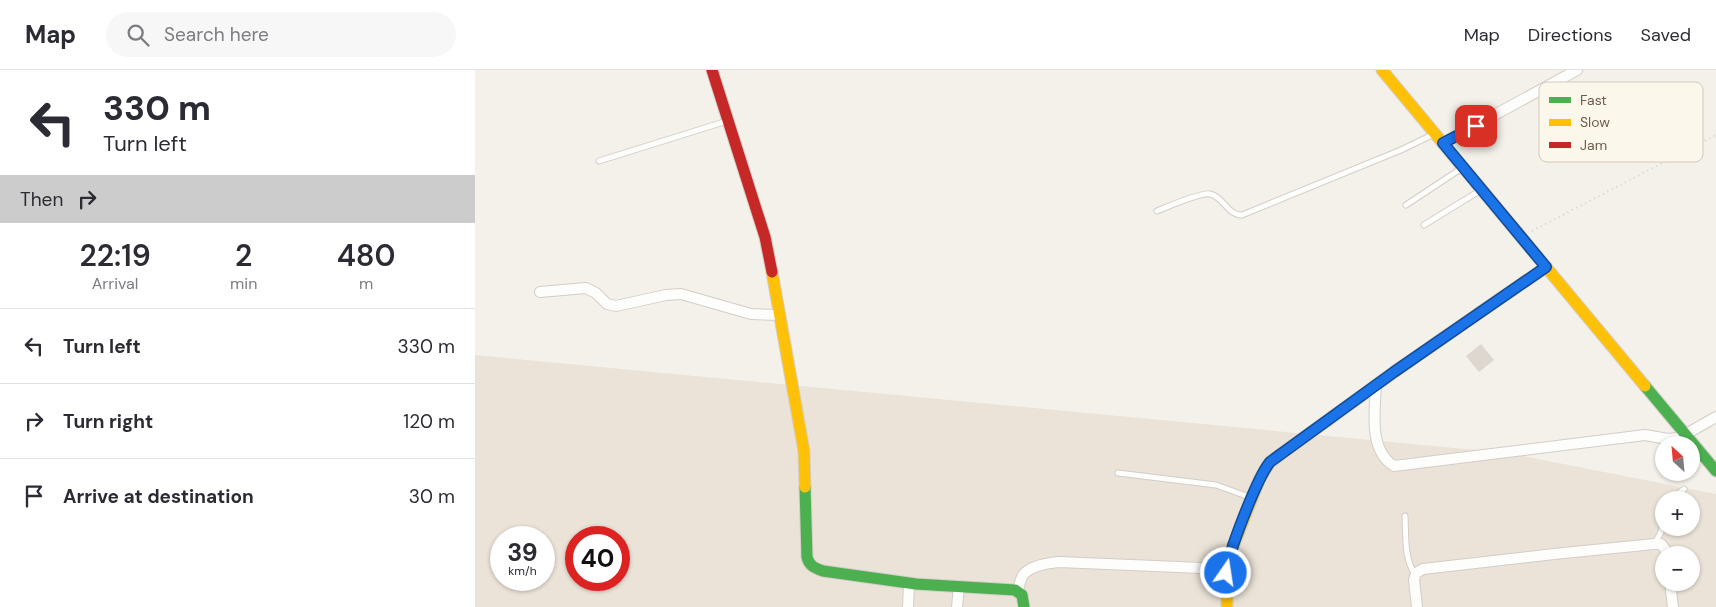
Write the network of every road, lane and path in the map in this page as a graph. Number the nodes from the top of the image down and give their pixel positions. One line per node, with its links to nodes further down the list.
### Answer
1 (712, 70): 6 (street)
2 (1382, 70): 7 (street)
3 (1577, 70): 4 (street)
4 (1555, 82)
5 (1539, 91): 10 (street)
6 (727, 121): 11 (lane); 21 (street)
7 (1435, 134): 10 (street); 16 (lane)
8 (1716, 135): 9 (path)
9 (1703, 142)
10 (1443, 143): 13 (street)
11 (599, 161)
12 (1664, 162): 18 (path)
13 (1463, 168): 14 (street); 15 (lane)
14 (1481, 190): 17 (lane); 18 (street)
15 (1406, 205)
16 (1157, 211)
17 (1424, 225)
18 (1521, 237): 19 (street)
19 (1546, 267): 22 (street); 24 (street)
20 (540, 292): 21 (street)
21 (780, 315): 38 (street)
22 (1376, 385): 25 (street); 31 (street)
23 (1716, 417): 24 (street)
24 (1687, 436)
25 (1655, 437)
26 (1700, 452): 27 (street)
27 (1716, 471)
28 (1118, 473): 31 (lane)
29 (1684, 489): 30 (lane)
30 (1681, 491)
31 (1252, 498): 36 (street)
32 (1405, 516): 37 (lane)
33 (1659, 536): 34 (lane)
34 (1654, 544): 35 (street); 37 (street)
35 (1663, 546)
36 (1226, 569): 40 (street); 45 (street)
37 (1416, 575): 46 (street)
38 (909, 584): 39 (street); 42 (street)
39 (959, 587): 40 (street); 43 (street)
40 (1018, 591): 44 (street)
41 (1671, 591): 47 (street)
42 (908, 607)
43 (957, 607)
44 (1024, 607)
45 (1227, 607)
46 (1417, 607)
47 (1673, 607)

